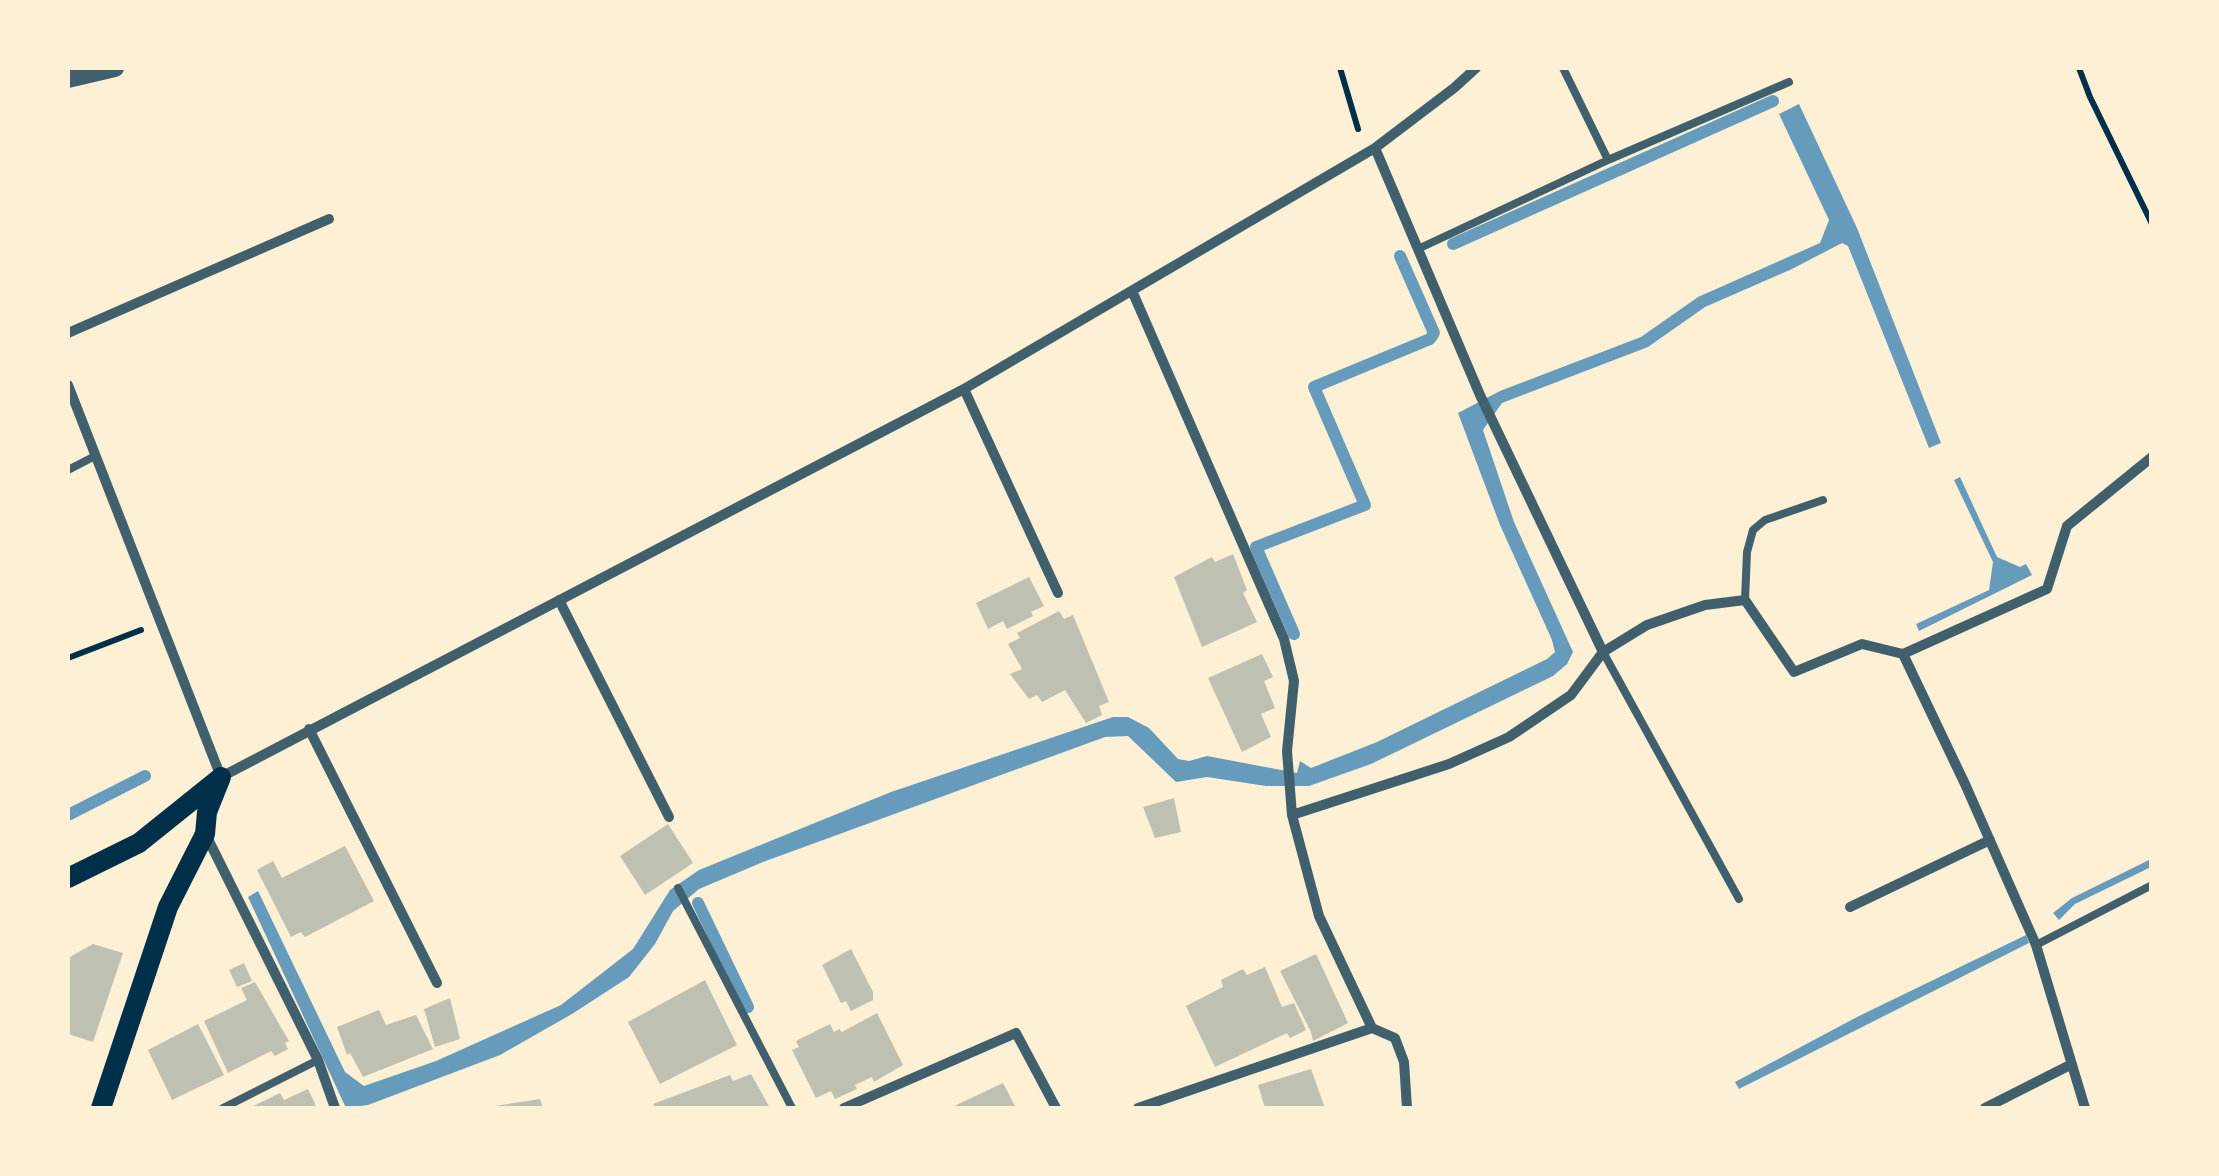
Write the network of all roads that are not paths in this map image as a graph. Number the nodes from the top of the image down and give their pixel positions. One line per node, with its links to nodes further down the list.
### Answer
1 (116, 68): 4 (street)
2 (1476, 68): 6 (street)
3 (1563, 68): 7 (lane)
4 (68, 79)
5 (1789, 82): 7 (lane)
6 (1370, 151): 9 (street); 10 (street)
7 (1608, 160): 9 (lane)
8 (328, 219): 11 (street)
9 (1420, 248): 21 (street)
10 (1133, 292): 13 (street); 25 (street)
11 (68, 333)
12 (68, 385): 14 (street)
13 (964, 389): 18 (street); 19 (street)
14 (95, 456): 16 (lane); 24 (street)
15 (2152, 457): 22 (street)
16 (68, 470)
17 (1822, 500): 20 (lane)
18 (1058, 593)
19 (559, 600): 23 (street); 26 (street)
20 (1745, 600): 21 (street); 22 (street)
21 (1602, 652): 25 (street); 32 (lane)
22 (1903, 654): 28 (street)
23 (309, 729): 24 (street); 35 (street)
24 (221, 778): 27 (main road); 29 (main road)
25 (1292, 815): 36 (street)
26 (669, 818)
27 (206, 834): 37 (street); 39 (main road)
28 (1990, 840): 33 (street); 34 (street)
29 (68, 878)
30 (2152, 885): 34 (lane)
31 (678, 888): 42 (lane)
32 (1739, 900)
33 (1850, 907)
34 (2036, 945): 38 (street)
35 (437, 983)
36 (1372, 1028): 45 (street); 46 (street)
37 (318, 1060): 40 (lane); 41 (street)
38 (2072, 1064): 47 (street); 48 (street)
39 (100, 1108)
40 (223, 1108)
41 (335, 1108)
42 (792, 1108)
43 (844, 1108): 44 (street)
44 (1056, 1108)
45 (1138, 1108)
46 (1407, 1108)
47 (1986, 1108)
48 (2085, 1108)

